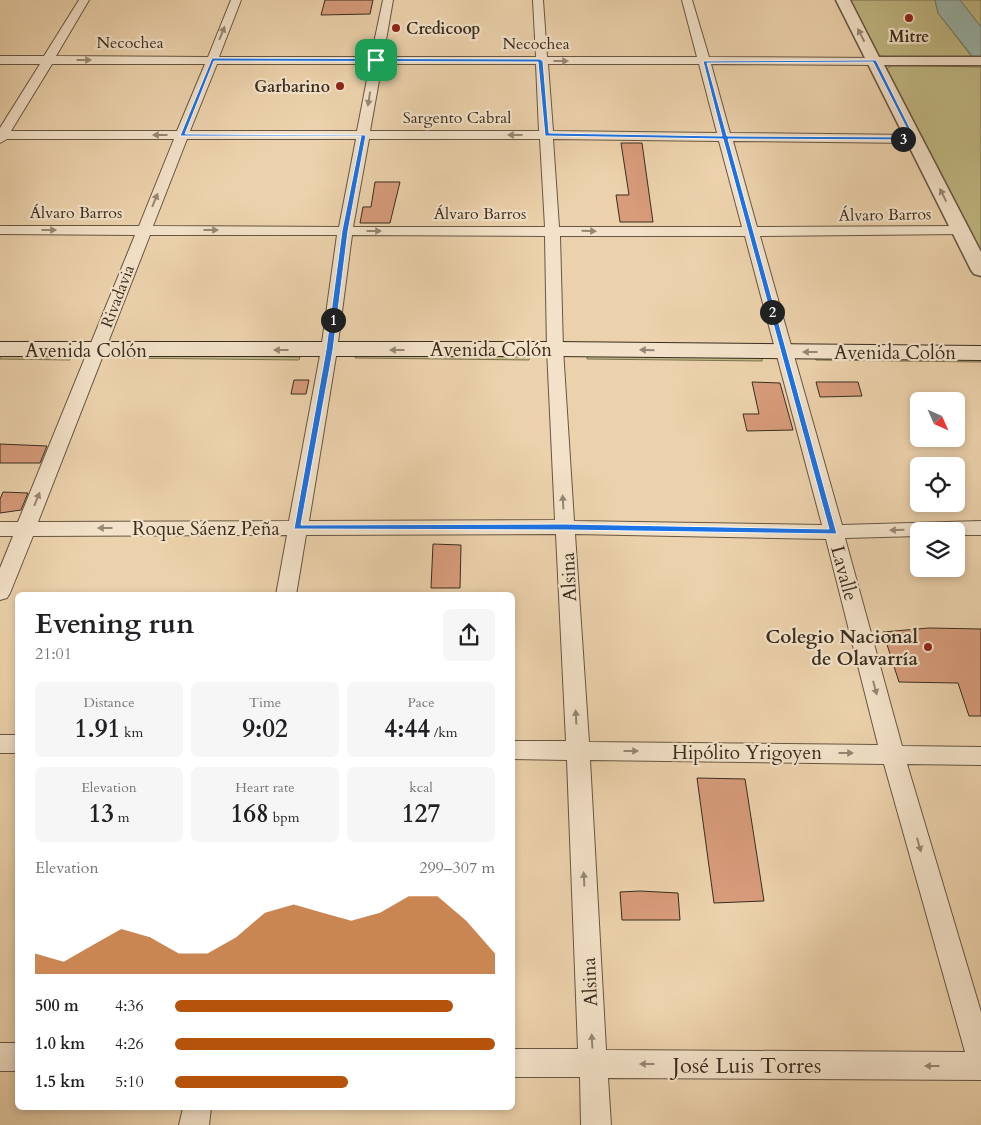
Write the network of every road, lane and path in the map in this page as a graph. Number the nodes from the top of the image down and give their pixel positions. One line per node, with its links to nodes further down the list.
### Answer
1 (84, 0): 8 (street)
2 (236, 0): 9 (street, Rivadavia, one-way to 2)
3 (388, 0): 10 (street)
4 (538, 0): 11 (street, Alsina)
5 (687, 0): 14 (street, Lavalle)
6 (843, 0): 12 (street, one-way to 6)
7 (0, 60): 8 (street, Necochea)
8 (47, 60): 9 (street, Necochea, one-way to 9); 18 (street)
9 (212, 60): 10 (street, Necochea); 15 (street, Rivadavia)
10 (376, 60): 11 (street, Necochea); 16 (street, one-way to 16)
11 (540, 61): 14 (street, Necochea, one-way to 14); 17 (street, Alsina)
12 (875, 61): 13 (street, Necochea); 14 (street, Necochea); 20 (street)
13 (977, 61)
14 (705, 62): 19 (street, Lavalle)
15 (182, 135): 16 (street, Sargento Cabral); 18 (street, Sargento Cabral, one-way to 18); 22 (street, Rivadavia, one-way to 15)
16 (364, 135): 17 (street, Sargento Cabral, one-way to 16); 25 (street)
17 (546, 135): 19 (street, Sargento Cabral); 23 (street, Alsina)
18 (1, 137)
19 (725, 138): 20 (street, Sargento Cabral); 26 (street, Lavalle)
20 (914, 139): 24 (street, one-way to 20)
21 (0, 230): 22 (street, Álvaro Barros, one-way to 22)
22 (143, 230): 25 (street, Álvaro Barros, one-way to 25); 31 (street, Rivadavia)
23 (552, 230): 25 (street, Álvaro Barros, one-way to 23); 26 (street, Álvaro Barros, one-way to 26); 30 (street, Alsina)
24 (961, 230): 26 (street, Álvaro Barros); 27 (street)
25 (345, 231): 32 (street)
26 (751, 232): 33 (street, Lavalle)
27 (981, 270)
28 (0, 349): 31 (main road, Avenida Colón)
29 (981, 353): 33 (main road, Avenida Colón, one-way to 33)
30 (555, 357): 32 (main road, Avenida Colón); 33 (main road, Avenida Colón); 36 (street, Alsina, one-way to 30)
31 (93, 358): 32 (main road, Avenida Colón); 34 (main road, Avenida Colón); 40 (street, Rivadavia, one-way to 31)
32 (327, 358): 38 (street)
33 (785, 360): 35 (main road, Avenida Colón); 41 (street, Lavalle)
34 (0, 366)
35 (981, 369)
36 (565, 527): 38 (street, Roque Sáenz Peña); 41 (street, Roque Sáenz Peña); 47 (street, Alsina, one-way to 36)
37 (0, 528): 40 (street, Roque Sáenz Peña)
38 (297, 528): 40 (street, Roque Sáenz Peña, one-way to 40); 42 (street)
39 (981, 528): 41 (street, Roque Sáenz Peña, one-way to 41)
40 (25, 529): 43 (street, Rivadavia)
41 (834, 532): 48 (street, Lavalle, one-way to 48)
42 (286, 592)
43 (0, 593)
44 (0, 744): 45 (street)
45 (15, 744)
46 (515, 750): 47 (street, Hipólito Yrigoyen)
47 (578, 750): 48 (street, Hipólito Yrigoyen, one-way to 48); 54 (street, Alsina, one-way to 47)
48 (892, 753): 49 (street, Hipólito Yrigoyen); 52 (street, Lavalle, one-way to 52)
49 (981, 756)
50 (0, 1057): 51 (street)
51 (15, 1057)
52 (981, 1058)
53 (515, 1063): 54 (street, José Luis Torres)
54 (593, 1064): 55 (street, José Luis Torres, one-way to 54); 58 (street, Alsina)
55 (981, 1066)
56 (197, 1110): 57 (street)
57 (194, 1125)
58 (596, 1125)

